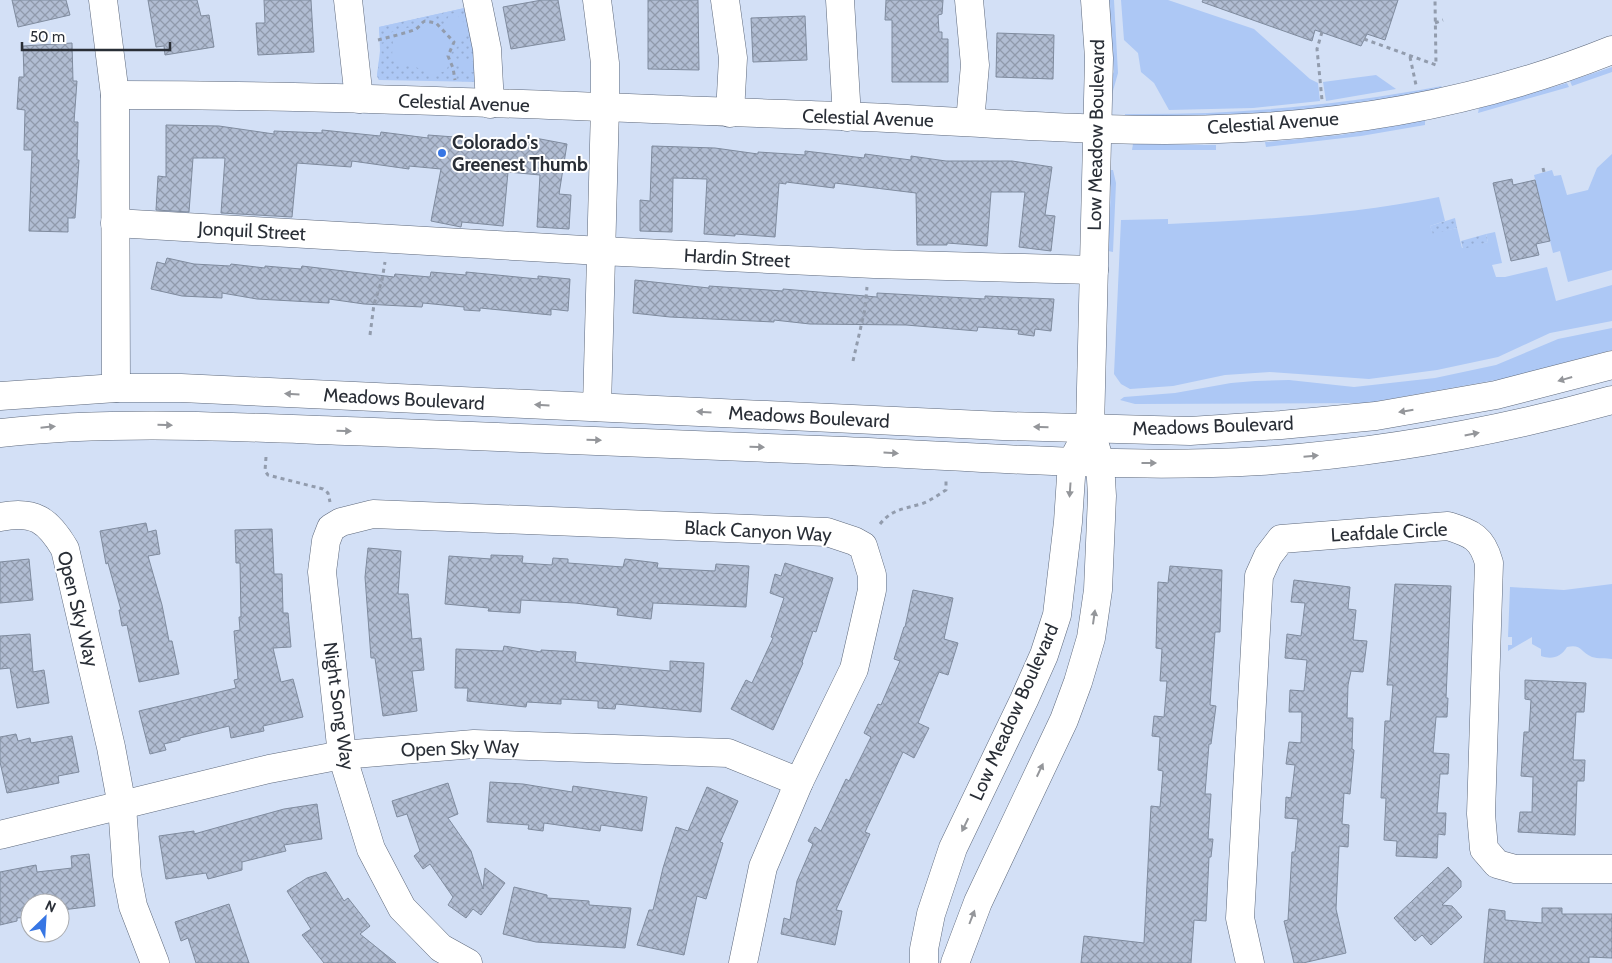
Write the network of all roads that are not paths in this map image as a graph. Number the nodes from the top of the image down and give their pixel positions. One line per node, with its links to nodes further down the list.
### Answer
1 (103, 0): 10 (street)
2 (348, 0): 11 (street)
3 (477, 0): 12 (street)
4 (597, 0): 13 (street)
5 (725, 0): 14 (street)
6 (840, 0): 15 (street)
7 (969, 0): 16 (street)
8 (1095, 0): 17 (street, Low Meadow Boulevard)
9 (1612, 50): 17 (street, Celestial Avenue)
10 (115, 95): 11 (street, Celestial Avenue); 18 (street)
11 (358, 99): 12 (street, Celestial Avenue)
12 (490, 104): 13 (street, Celestial Avenue)
13 (606, 107): 14 (street, Celestial Avenue); 20 (street)
14 (730, 113): 15 (street, Celestial Avenue)
15 (847, 116): 16 (street, Celestial Avenue)
16 (970, 122): 17 (street, Celestial Avenue)
17 (1097, 129): 21 (street, Low Meadow Boulevard)
18 (115, 223): 19 (street, Jonquil Street); 23 (street)
19 (389, 239): 20 (street, Hardin Street)
20 (601, 252): 21 (street, Hardin Street); 26 (street)
21 (1094, 270): 28 (street, Low Meadow Boulevard)
22 (1612, 366): 28 (street, Meadows Boulevard, one-way to 28)
23 (116, 388): 24 (street, Meadows Boulevard); 26 (street, Meadows Boulevard, one-way to 23); 27 (street)
24 (0, 396)
25 (1612, 400): 31 (street, Meadows Boulevard, one-way to 25)
26 (596, 407): 28 (street, Meadows Boulevard, one-way to 26)
27 (0, 416)
28 (1090, 429): 30 (street, Low Meadow Boulevard); 31 (street, Low Meadow Boulevard)
29 (0, 433): 30 (street, Meadows Boulevard, one-way to 30)
30 (1072, 462): 31 (street, Meadows Boulevard); 42 (street, Low Meadow Boulevard, one-way to 42)
31 (1100, 462): 43 (street, Low Meadow Boulevard, one-way to 31)
32 (0, 518): 36 (street, Open Sky Way)
33 (331, 528): 34 (street, Night Song Way); 35 (street, Black Canyon Way)
34 (342, 755): 35 (street, Open Sky Way); 36 (street, Open Sky Way); 40 (street, Night Song Way)
35 (799, 782): 41 (street, Black Canyon Way)
36 (122, 806): 37 (street, Open Sky Way); 39 (street)
37 (0, 835)
38 (1612, 869): 44 (street, Leafdale Circle)
39 (155, 963)
40 (468, 963)
41 (743, 963)
42 (924, 963)
43 (955, 963)
44 (1250, 963)

